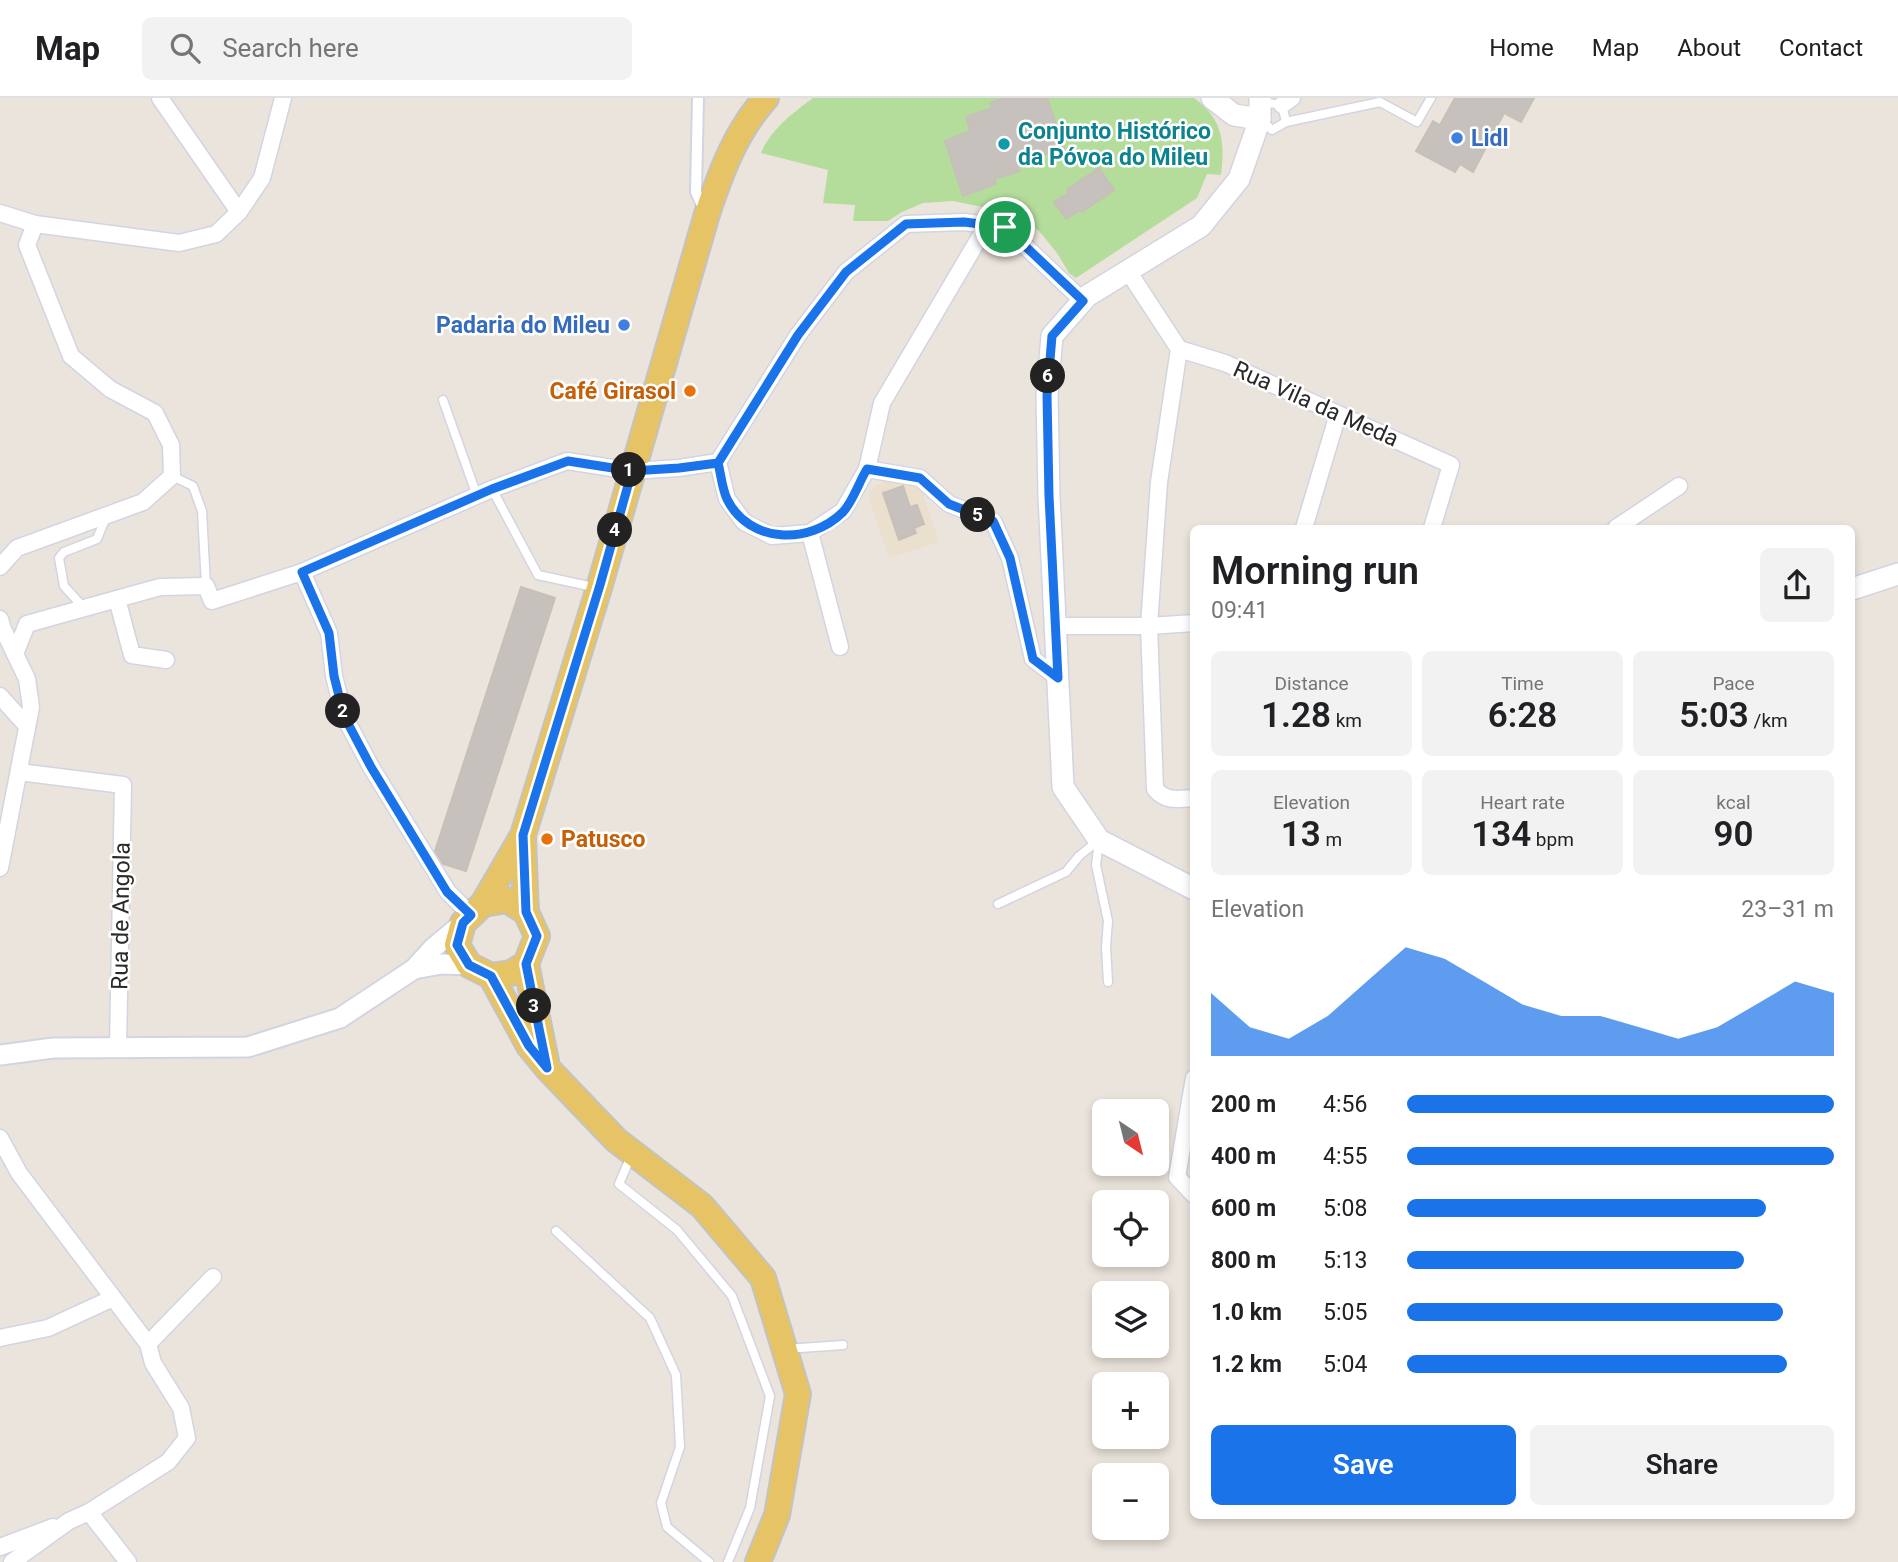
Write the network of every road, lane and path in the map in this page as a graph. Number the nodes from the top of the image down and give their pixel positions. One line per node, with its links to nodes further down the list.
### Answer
1 (160, 98): 11 (street)
2 (283, 98): 11 (street)
3 (698, 98): 13 (street)
4 (766, 98): 13 (main road)
5 (1212, 98): 9 (main road)
6 (1431, 98): 8 (lane)
7 (1289, 100): 9 (lane); 10 (lane)
8 (1381, 100): 10 (lane)
9 (1260, 109): 10 (lane); 16 (main road)
10 (1286, 122)
11 (239, 212): 14 (street)
12 (0, 214): 14 (street)
13 (707, 214): 23 (main road)
14 (35, 224): 24 (street)
15 (986, 225): 17 (street); 21 (street); 22 (street)
16 (1128, 271): 17 (main road); 18 (street)
17 (1083, 301): 42 (main road)
18 (1179, 349): 20 (street, Rua Vila da Meda); 43 (street)
19 (443, 400): 26 (lane)
20 (1338, 414): 28 (street); 29 (street, Rua Vila da Meda)
21 (718, 463): 23 (street); 31 (street)
22 (867, 469): 31 (street); 47 (street)
23 (632, 471): 26 (street); 36 (main road)
24 (172, 476): 27 (street); 35 (lane)
25 (1679, 486): 30 (street)
26 (485, 493): 33 (street); 36 (lane)
27 (106, 517): 32 (street); 39 (lane)
28 (1305, 525)
29 (1433, 525)
30 (1620, 525)
31 (810, 533): 44 (street)
32 (0, 567)
33 (302, 572): 35 (street); 58 (street)
34 (1898, 574): 37 (main road)
35 (206, 586): 38 (street)
36 (599, 588): 52 (main road)
37 (1855, 588)
38 (117, 599): 39 (street); 46 (street)
39 (84, 608): 45 (street)
40 (0, 619): 45 (street)
41 (1190, 623): 43 (street)
42 (1055, 625): 43 (street); 47 (main road)
43 (1149, 626): 51 (street)
44 (839, 647)
45 (15, 654): 49 (street)
46 (166, 660)
47 (1058, 678): 53 (main road)
48 (0, 696): 49 (street)
49 (27, 726): 50 (street)
50 (19, 772): 54 (street); 64 (street, Rua de Angola)
51 (1190, 798)
52 (523, 835): 57 (main road); 58 (main road)
53 (1099, 840): 55 (main road); 56 (lane); 63 (lane)
54 (0, 868)
55 (1190, 887)
56 (998, 904)
57 (526, 912): 58 (main road); 59 (main road)
58 (472, 914): 60 (main road); 61 (street)
59 (526, 964): 62 (main road); 66 (main road)
60 (469, 965): 61 (street); 62 (main road)
61 (414, 969): 64 (street)
62 (491, 976): 66 (main road)
63 (1108, 982)
64 (118, 1048): 65 (street)
65 (0, 1055)
66 (547, 1068): 69 (main road)
67 (1190, 1101): 70 (street)
68 (0, 1138): 73 (street)
69 (632, 1153): 77 (main road); 84 (lane)
70 (1190, 1191)
71 (556, 1231): 83 (lane)
72 (213, 1277): 75 (street)
73 (113, 1298): 74 (street); 75 (street)
74 (0, 1338)
75 (148, 1344): 78 (street)
76 (843, 1345): 77 (lane)
77 (785, 1350): 85 (main road)
78 (89, 1512): 79 (street); 82 (street)
79 (69, 1521): 80 (street); 81 (street)
80 (0, 1547)
81 (12, 1562)
82 (128, 1562)
83 (709, 1562)
84 (729, 1562)
85 (758, 1562)

